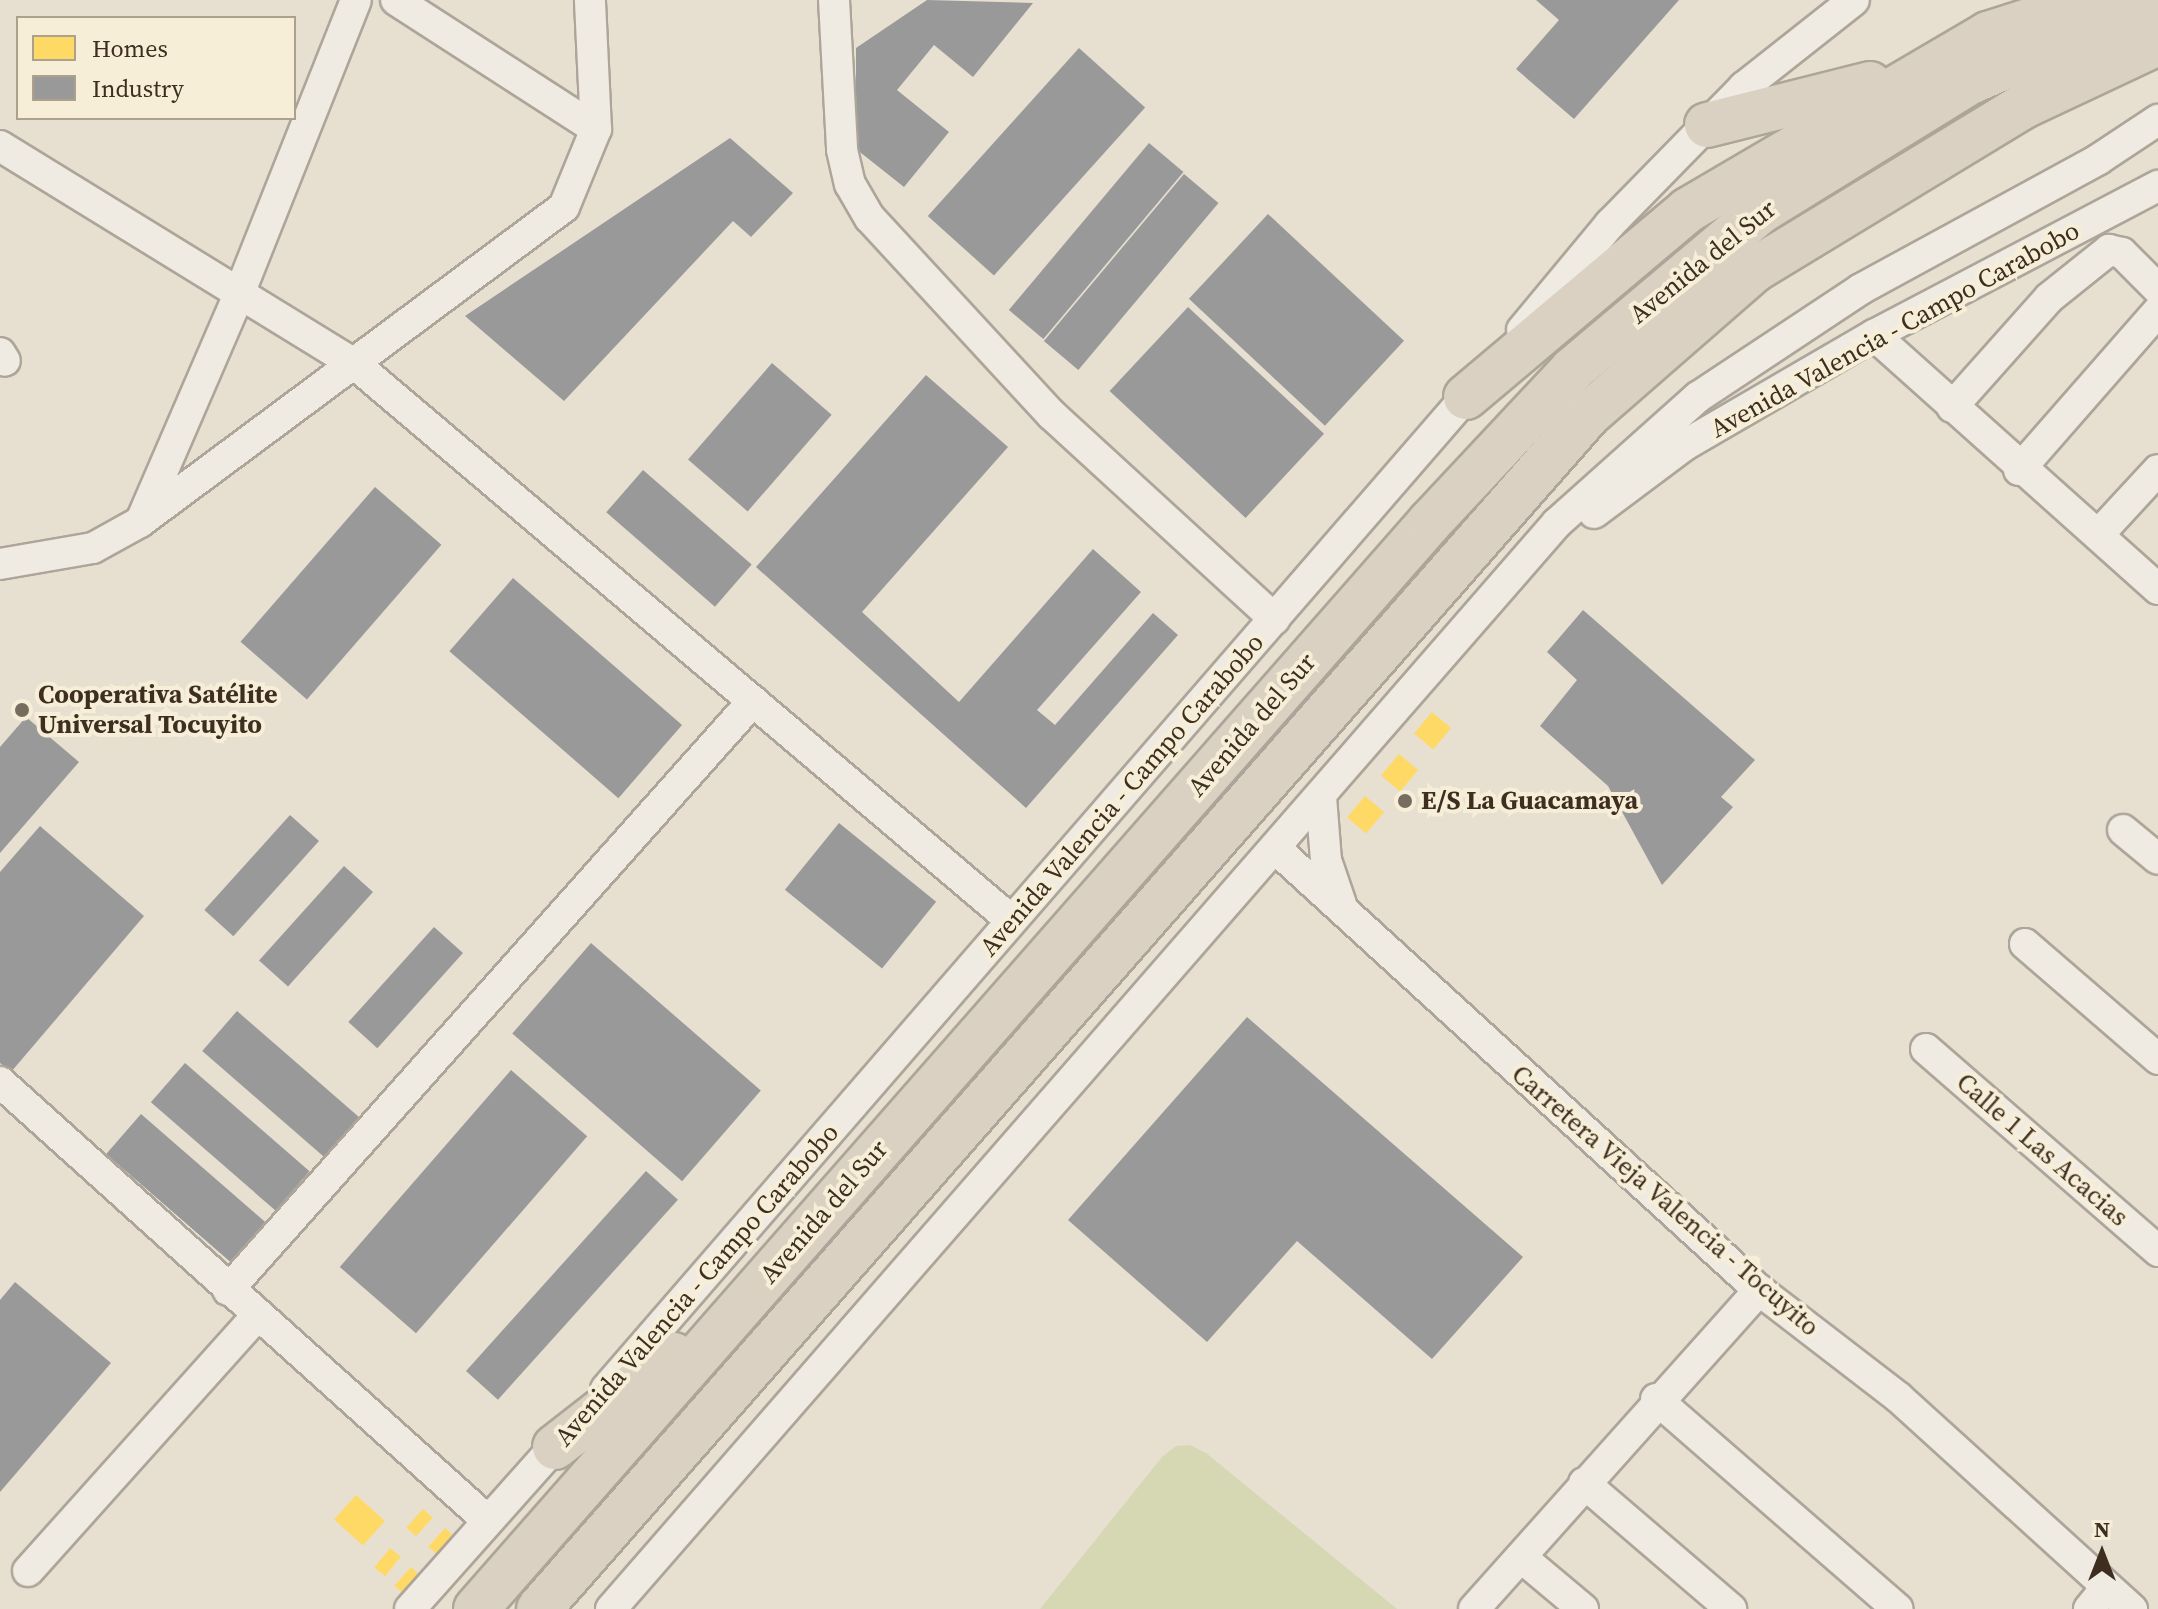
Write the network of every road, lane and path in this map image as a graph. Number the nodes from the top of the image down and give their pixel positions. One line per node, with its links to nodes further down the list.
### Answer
1 (356, 0): 18 (street)
2 (396, 0): 12 (street)
3 (590, 0): 12 (street)
4 (834, 0): 31 (street)
5 (1853, 0): 11 (street, Avenida Valencia - Campo Carabobo)
6 (2093, 0): 9 (highway)
7 (2158, 0): 46 (highway, Avenida del Sur)
8 (2158, 43): 57 (highway, Avenida del Sur)
9 (1915, 73): 11 (highway); 22 (highway)
10 (2158, 120): 29 (street, Avenida Valencia - Campo Carabobo)
11 (1707, 125): 22 (street, Avenida Valencia - Campo Carabobo)
12 (596, 129): 21 (street)
13 (0, 146): 18 (street)
14 (2158, 186): 16 (street, Avenida Valencia - Campo Carabobo)
15 (2158, 202): 16 (street)
16 (2102, 218): 20 (street, Avenida Valencia - Campo Carabobo)
17 (2158, 289): 23 (street)
18 (239, 294): 21 (street); 26 (street)
19 (2158, 311): 24 (street)
20 (1874, 335): 23 (street); 29 (street, Avenida Valencia - Campo Carabobo)
21 (356, 365): 26 (street); 32 (street)
22 (1466, 397): 31 (street, Avenida Valencia - Campo Carabobo)
23 (1952, 407): 24 (street)
24 (2019, 470): 27 (street)
25 (2158, 470): 27 (street)
26 (140, 522): 28 (street)
27 (2098, 535): 30 (street)
28 (0, 564)
29 (1520, 565): 33 (street, Avenida Valencia - Campo Carabobo)
30 (2158, 589)
31 (1275, 619): 38 (street, Avenida Valencia - Campo Carabobo)
32 (753, 701): 38 (street); 44 (street)
33 (1321, 797): 35 (street, Avenida Valencia - Campo Carabobo); 37 (street)
34 (2123, 830): 36 (street)
35 (1276, 849): 37 (street, Carretera Vieja Valencia - Tocuyito); 58 (street, Avenida Valencia - Campo Carabobo)
36 (2158, 859)
37 (1342, 908): 45 (street, Carretera Vieja Valencia - Tocuyito)
38 (1011, 920): 49 (street, Avenida Valencia - Campo Carabobo)
39 (2025, 944): 41 (street)
40 (1926, 1049): 43 (street, Calle 1 Las Acacias)
41 (2158, 1059)
42 (0, 1082): 44 (street)
43 (2158, 1251)
44 (228, 1290): 47 (street)
45 (1759, 1290): 48 (street); 54 (street, Carretera Vieja Valencia - Tocuyito)
46 (754, 1293): 49 (highway); 56 (highway, Avenida del Sur)
47 (257, 1316): 51 (street); 53 (street)
48 (1656, 1399): 50 (street); 62 (street)
49 (555, 1447): 51 (street, Avenida Valencia - Campo Carabobo)
50 (1584, 1483): 52 (street); 61 (street)
51 (488, 1521): 55 (street, Avenida Valencia - Campo Carabobo)
52 (1521, 1557): 59 (street); 60 (street)
53 (28, 1571)
54 (2098, 1598): 63 (street, Carretera Vieja Valencia - Tocuyito)
55 (410, 1609)
56 (476, 1609)
57 (539, 1609)
58 (611, 1609)
59 (1474, 1609)
60 (1583, 1609)
61 (1731, 1609)
62 (1898, 1609)
63 (2132, 1609)

